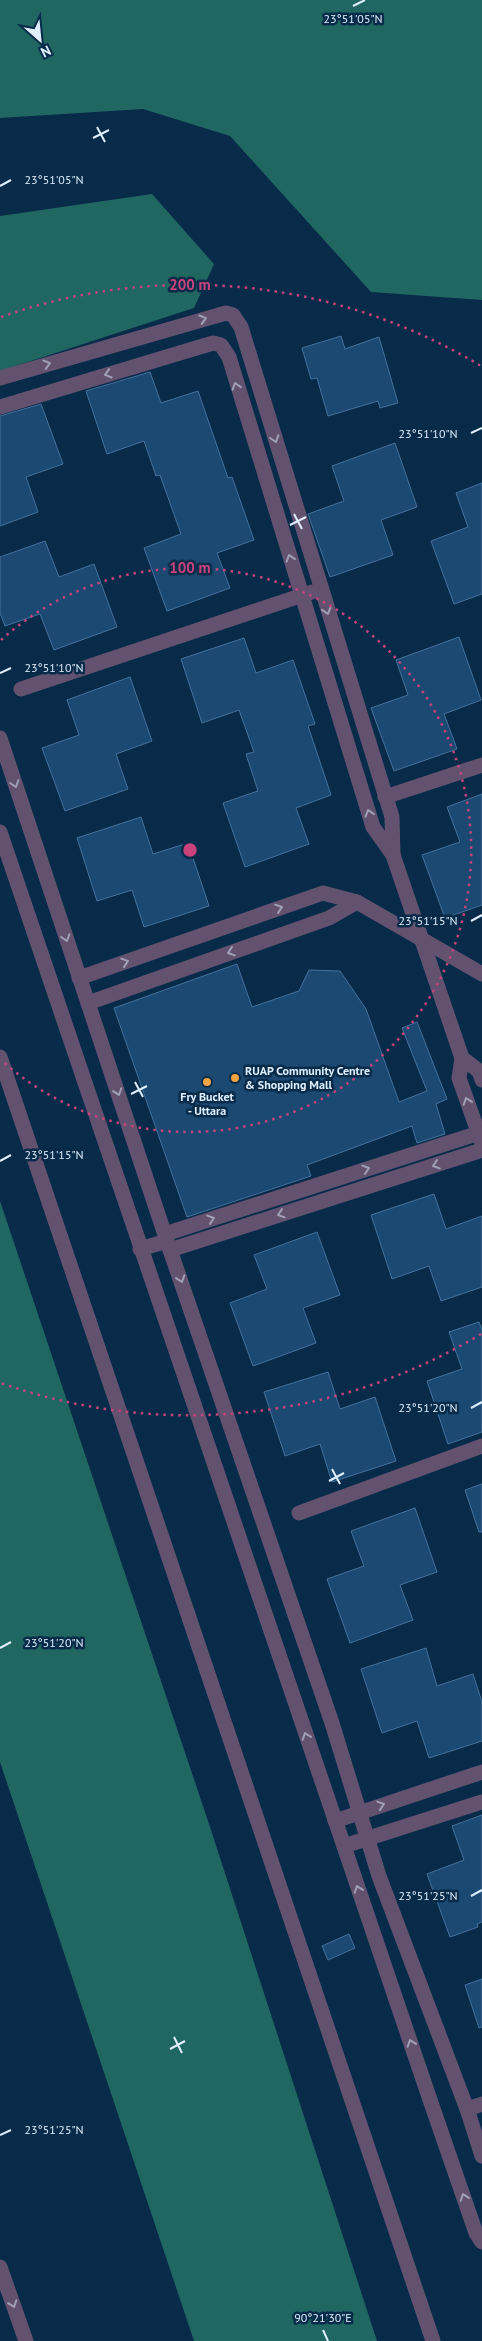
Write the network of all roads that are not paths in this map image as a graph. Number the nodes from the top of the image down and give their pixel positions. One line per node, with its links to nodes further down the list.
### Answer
1 (0, 378): 3 (street, one-way to 3)
2 (0, 407): 4 (street, one-way to 2)
3 (320, 589): 4 (street); 8 (street, one-way to 8)
4 (302, 595): 5 (street); 10 (street, one-way to 4)
5 (21, 689)
6 (0, 738): 14 (street, one-way to 14)
7 (482, 765): 8 (street)
8 (385, 797): 10 (street)
9 (0, 832): 22 (street)
10 (393, 855): 12 (street)
11 (357, 902): 12 (street); 14 (street, one-way to 11); 15 (street, one-way to 15)
12 (422, 940): 13 (street); 17 (street)
13 (482, 974)
14 (79, 978): 15 (street)
15 (88, 1003): 21 (street, one-way to 21)
16 (0, 1057): 37 (street)
17 (462, 1058): 18 (street); 19 (street, one-way to 17)
18 (482, 1080)
19 (480, 1138): 21 (street, one-way to 19)
20 (482, 1150): 21 (street, one-way to 21)
21 (168, 1241): 22 (street); 27 (street, one-way to 27)
22 (140, 1249): 28 (street, one-way to 22)
23 (482, 1446): 24 (street)
24 (299, 1512)
25 (482, 1772): 27 (street, one-way to 25)
26 (482, 1802): 29 (street)
27 (358, 1813): 28 (street); 29 (street)
28 (335, 1821): 30 (street)
29 (366, 1838): 30 (street); 32 (street)
30 (344, 1846): 34 (street, one-way to 30)
31 (482, 2104): 32 (street)
32 (467, 2109): 33 (street)
33 (482, 2156)
34 (482, 2242)
35 (0, 2267): 36 (street, one-way to 36)
36 (26, 2341)
37 (433, 2341)

